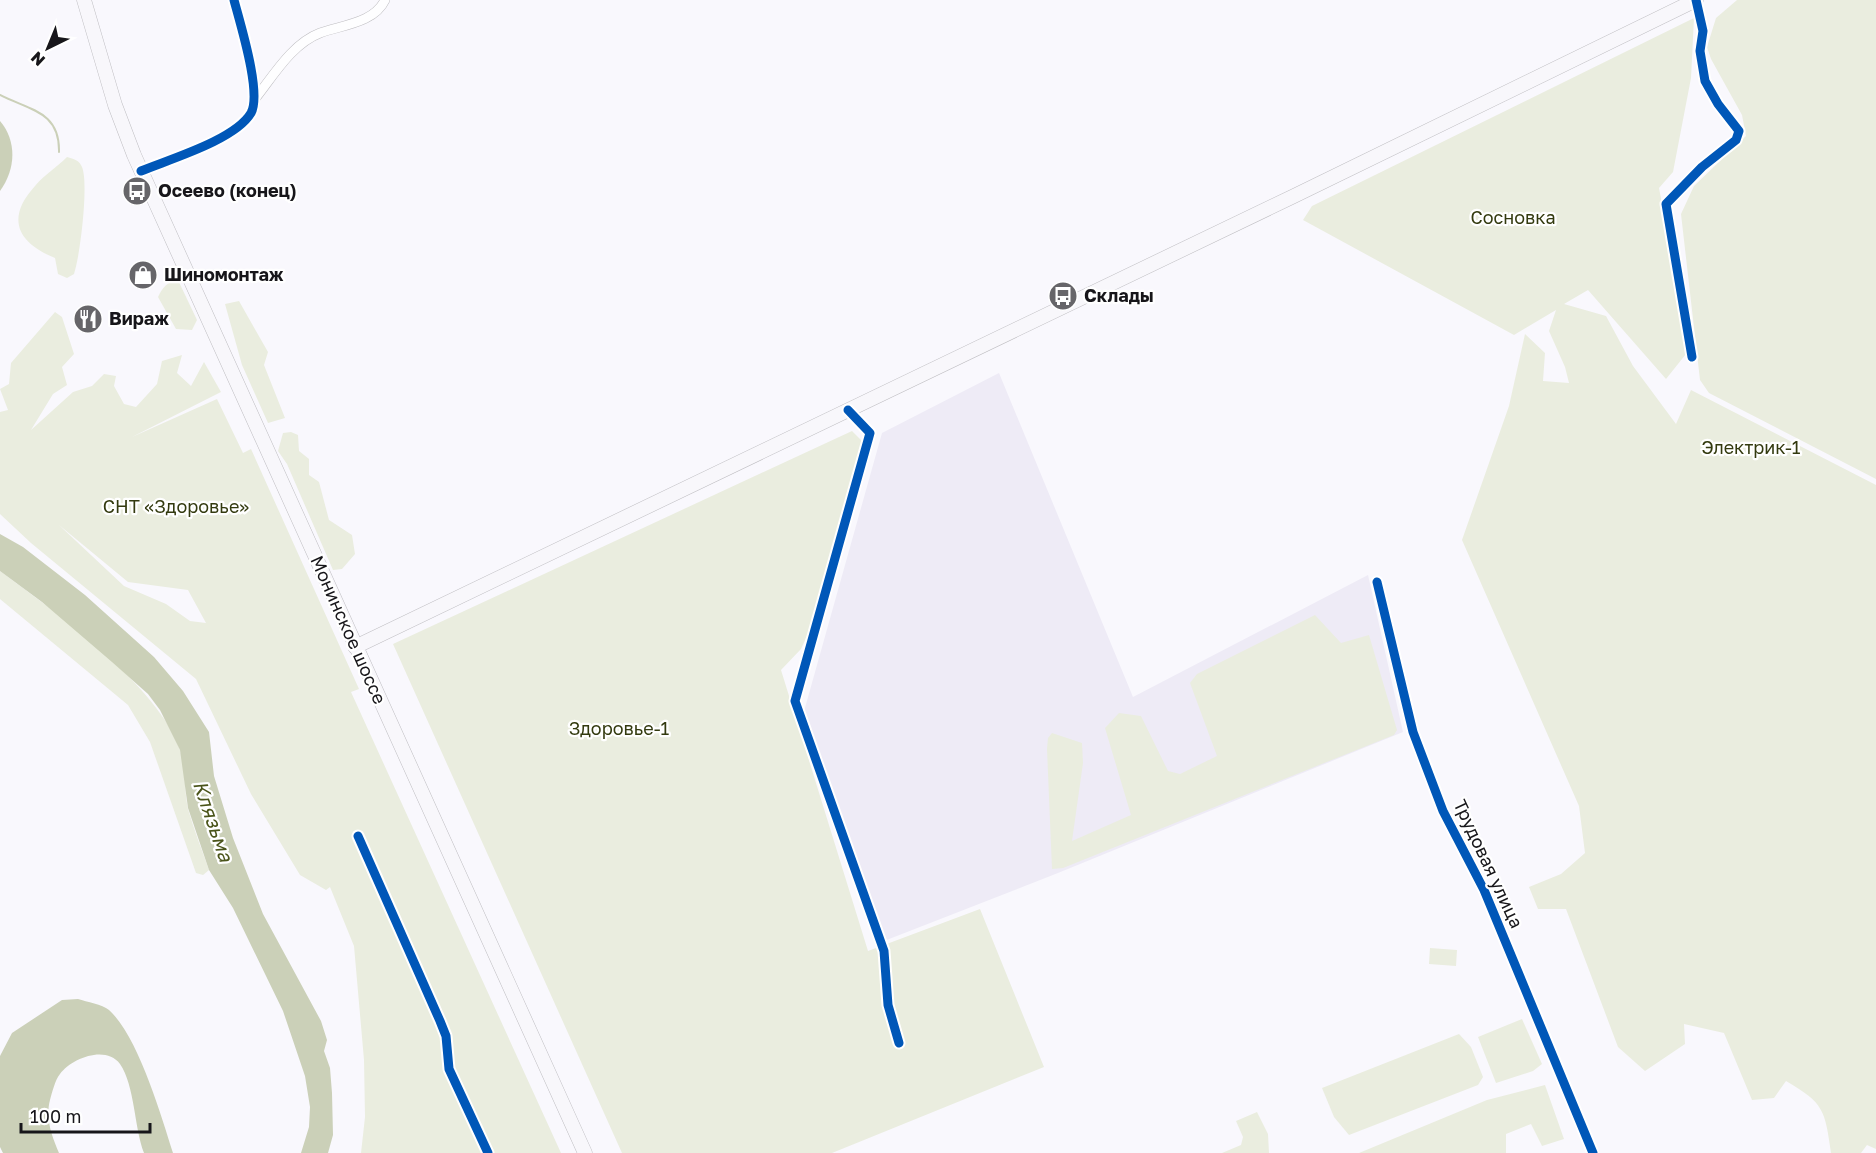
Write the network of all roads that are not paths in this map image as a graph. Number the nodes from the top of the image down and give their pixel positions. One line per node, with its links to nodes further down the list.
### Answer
1 (84, 0): 6 (main road, Монинское шоссе)
2 (234, 0): 5 (street)
3 (385, 0): 5 (street)
4 (1696, 0): 7 (street); 8 (main road)
5 (254, 100): 6 (street)
6 (141, 171): 10 (main road, Монинское шоссе)
7 (1692, 357)
8 (848, 410): 10 (main road); 12 (street)
9 (1377, 582): 15 (street, Трудовая улица)
10 (355, 646): 14 (main road, Монинское шоссе)
11 (358, 836): 13 (street)
12 (899, 1042)
13 (488, 1153)
14 (585, 1153)
15 (1593, 1153)

